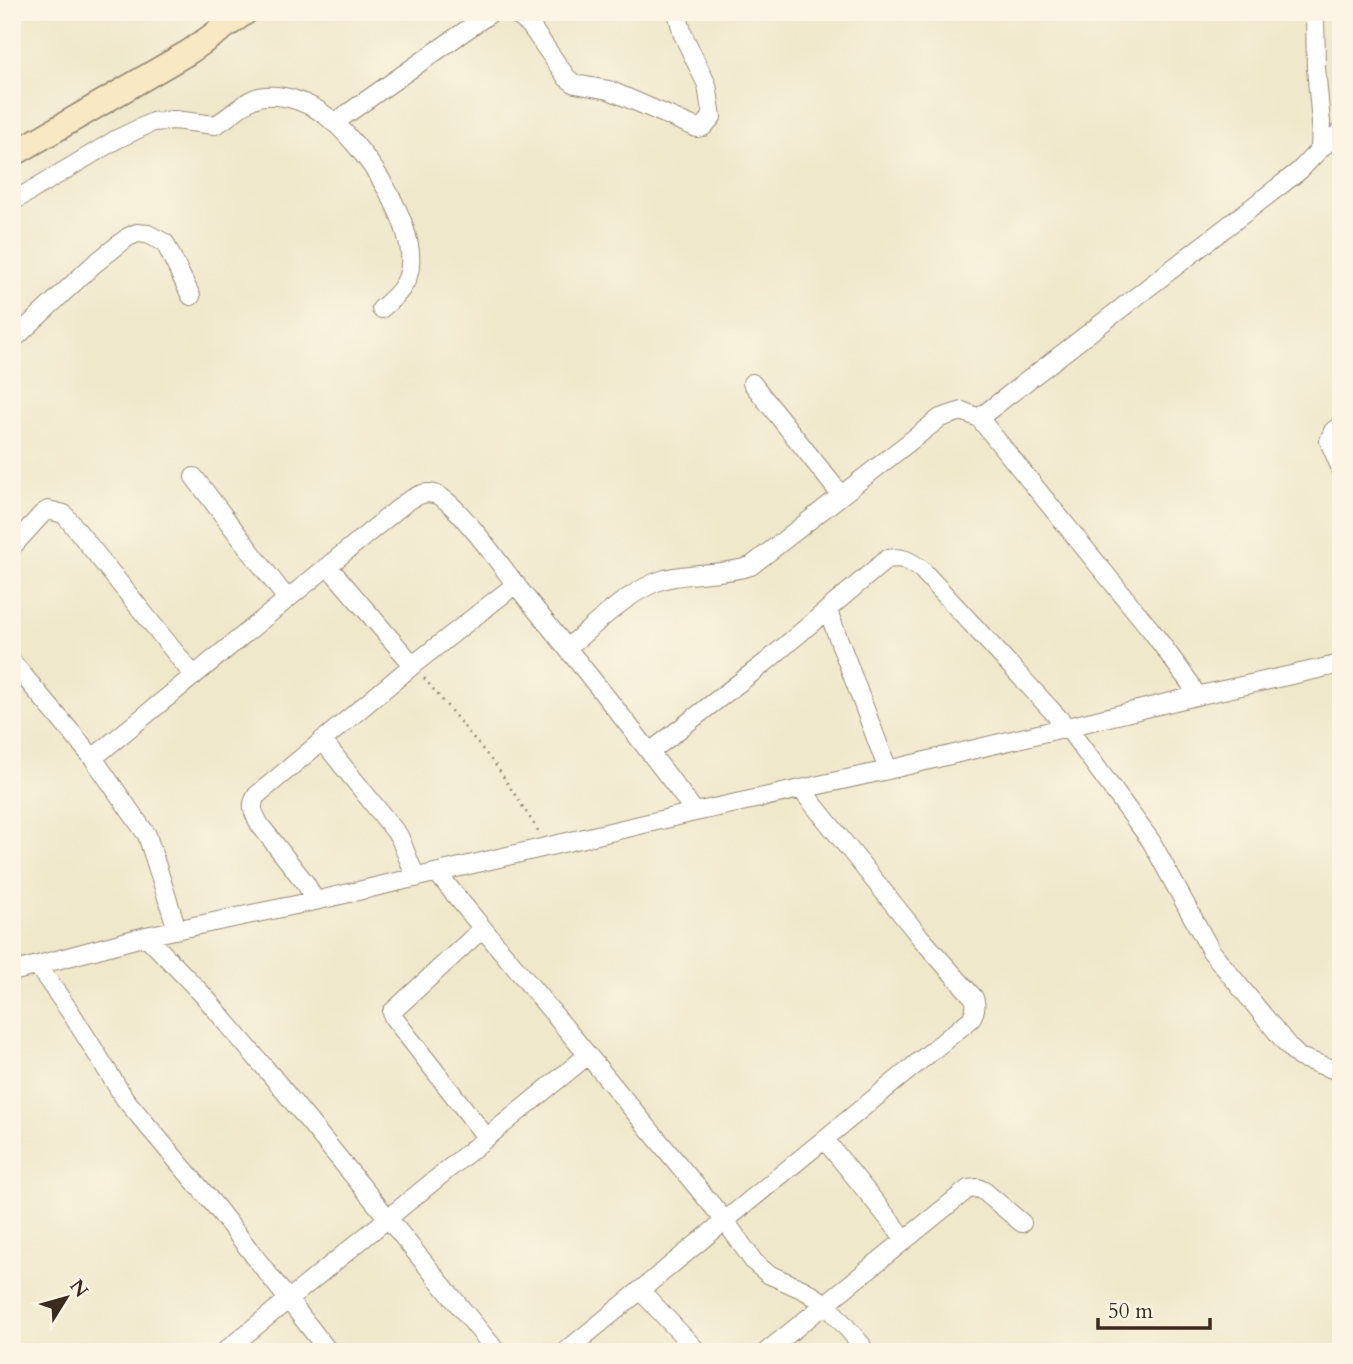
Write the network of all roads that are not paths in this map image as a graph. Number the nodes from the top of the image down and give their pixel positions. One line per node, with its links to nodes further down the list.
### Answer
1 (246, 12): 9 (street)
2 (492, 12): 6 (street)
3 (513, 12): 4 (street)
4 (677, 12)
5 (1315, 12): 8 (street)
6 (334, 123): 10 (street); 12 (street)
7 (1341, 131): 8 (street)
8 (1320, 149): 15 (street)
9 (12, 155)
10 (12, 201)
11 (191, 296): 13 (street)
12 (381, 309)
13 (12, 341)
14 (752, 383): 19 (street)
15 (979, 418): 19 (street); 30 (street)
16 (1341, 425): 17 (street)
17 (1341, 469)
18 (194, 477): 23 (street)
19 (841, 495): 25 (street)
20 (13, 545): 29 (street)
21 (328, 566): 22 (street); 23 (street); 28 (street)
22 (516, 584): 25 (street); 28 (street)
23 (287, 599): 29 (street)
24 (828, 611): 31 (street); 33 (street); 35 (street)
25 (567, 648): 33 (street)
26 (12, 662): 34 (street)
27 (1341, 664): 30 (street)
28 (413, 665): 32 (street)
29 (194, 676): 34 (street)
30 (1196, 696): 31 (street)
31 (1067, 727): 35 (street); 47 (street)
32 (322, 740): 39 (street); 40 (street)
33 (650, 751): 37 (street)
34 (93, 758): 41 (street)
35 (888, 770): 36 (street)
36 (801, 789): 37 (street); 49 (street)
37 (695, 812): 38 (street)
38 (437, 873): 39 (street); 42 (street)
39 (416, 878): 40 (street)
40 (315, 901): 41 (street)
41 (177, 929): 43 (street)
42 (482, 929): 46 (street); 48 (street)
43 (146, 936): 44 (street); 50 (street)
44 (38, 966): 45 (street); 55 (street)
45 (12, 972)
46 (588, 1055): 48 (street); 51 (street)
47 (1341, 1072)
48 (486, 1137): 50 (street)
49 (825, 1140): 51 (street); 53 (street)
50 (388, 1216): 55 (street); 59 (street)
51 (726, 1222): 54 (street); 56 (street)
52 (1023, 1223): 53 (street)
53 (905, 1240): 56 (street)
54 (640, 1290): 60 (street); 61 (street)
55 (289, 1301): 57 (street); 58 (street)
56 (826, 1304): 62 (street); 63 (street)
57 (225, 1352)
58 (330, 1352)
59 (497, 1352)
60 (565, 1352)
61 (698, 1352)
62 (766, 1352)
63 (864, 1352)

